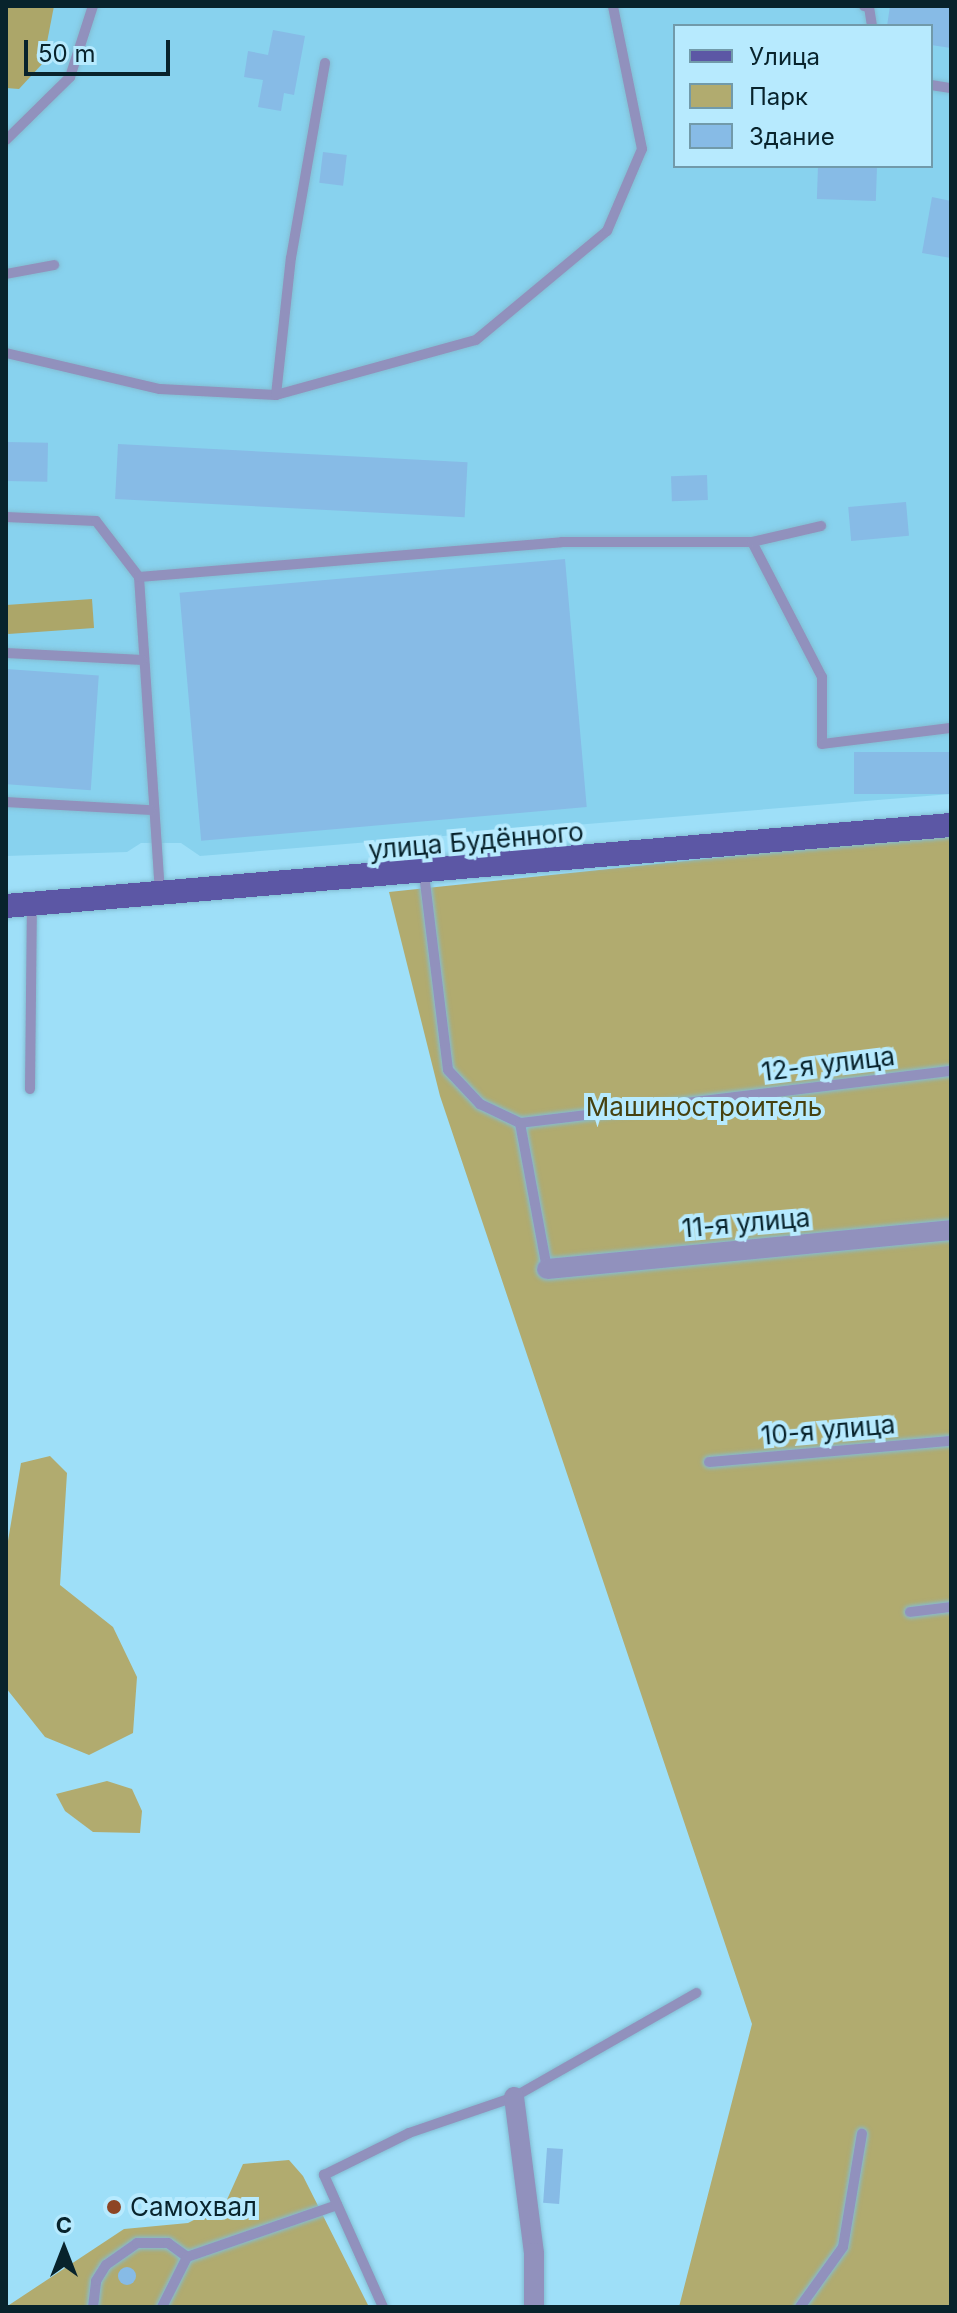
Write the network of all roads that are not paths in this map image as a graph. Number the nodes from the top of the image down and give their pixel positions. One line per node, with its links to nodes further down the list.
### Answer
1 (93, 6): 6 (lane)
2 (613, 6): 10 (lane)
3 (864, 6): 4 (lane)
4 (872, 24)
5 (325, 63): 10 (lane)
6 (6, 140)
7 (54, 265): 8 (lane)
8 (6, 274)
9 (6, 353): 10 (lane)
10 (276, 395)
11 (6, 517): 14 (lane)
12 (821, 526): 13 (lane)
13 (752, 542): 14 (lane); 17 (lane)
14 (139, 577): 16 (lane)
15 (6, 653): 16 (lane)
16 (143, 660): 19 (lane)
17 (951, 728)
18 (6, 802): 19 (lane)
19 (151, 810): 22 (lane)
20 (951, 825): 21 (main road, улица Будённого)
21 (424, 874): 22 (main road, улица Будённого); 27 (lane)
22 (160, 896): 23 (main road, улица Будённого)
23 (32, 904): 24 (main road, улица Будённого); 26 (lane)
24 (6, 906)
25 (951, 1071): 27 (lane, 12-я улица)
26 (30, 1089)
27 (520, 1123): 29 (lane)
28 (951, 1230): 29 (street, 11-я улица)
29 (547, 1269)
30 (951, 1441): 31 (lane, 10-я улица)
31 (709, 1462)
32 (951, 1607): 33 (lane)
33 (910, 1612)
34 (696, 1993): 35 (lane)
35 (514, 2097): 37 (lane); 42 (street)
36 (862, 2134): 43 (lane)
37 (337, 2205): 38 (lane); 41 (lane)
38 (187, 2257): 39 (lane); 40 (lane)
39 (93, 2307)
40 (162, 2307)
41 (383, 2307)
42 (534, 2307)
43 (800, 2307)

